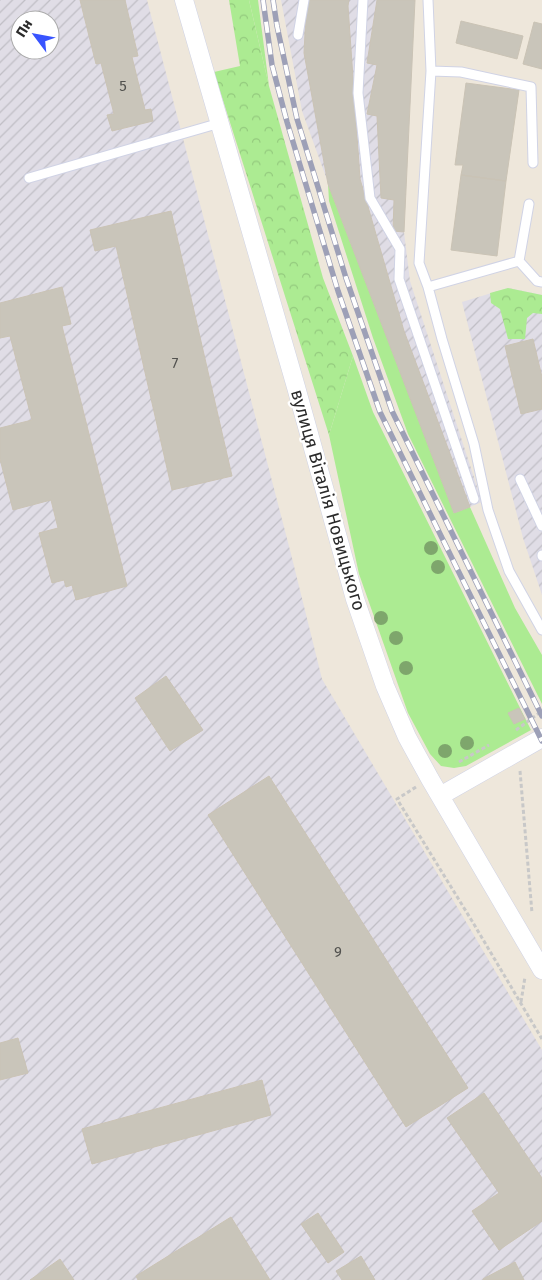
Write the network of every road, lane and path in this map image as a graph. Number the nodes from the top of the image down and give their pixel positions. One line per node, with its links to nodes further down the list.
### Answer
1 (184, 0): 7 (street, вулиця Віталія Новицького)
2 (304, 0): 5 (lane)
3 (363, 0): 15 (lane)
4 (428, 0): 6 (lane)
5 (298, 34)
6 (431, 71): 8 (lane); 13 (lane)
7 (220, 122): 9 (lane); 25 (street, вулиця Віталія Новицького)
8 (533, 163)
9 (29, 178)
10 (529, 204): 11 (lane)
11 (520, 261): 12 (lane); 13 (lane)
12 (542, 282)
13 (428, 287): 17 (lane)
14 (520, 479): 16 (lane)
15 (474, 499)
16 (542, 526)
17 (542, 630)
18 (542, 711): 19 (path)
19 (511, 733)
20 (542, 738): 25 (street)
21 (491, 744): 22 (path)
22 (459, 762)
23 (520, 771): 26 (path)
24 (421, 784): 28 (path)
25 (440, 796): 27 (street, вулиця Віталія Новицького)
26 (532, 913)
27 (542, 970)
28 (542, 1039)

